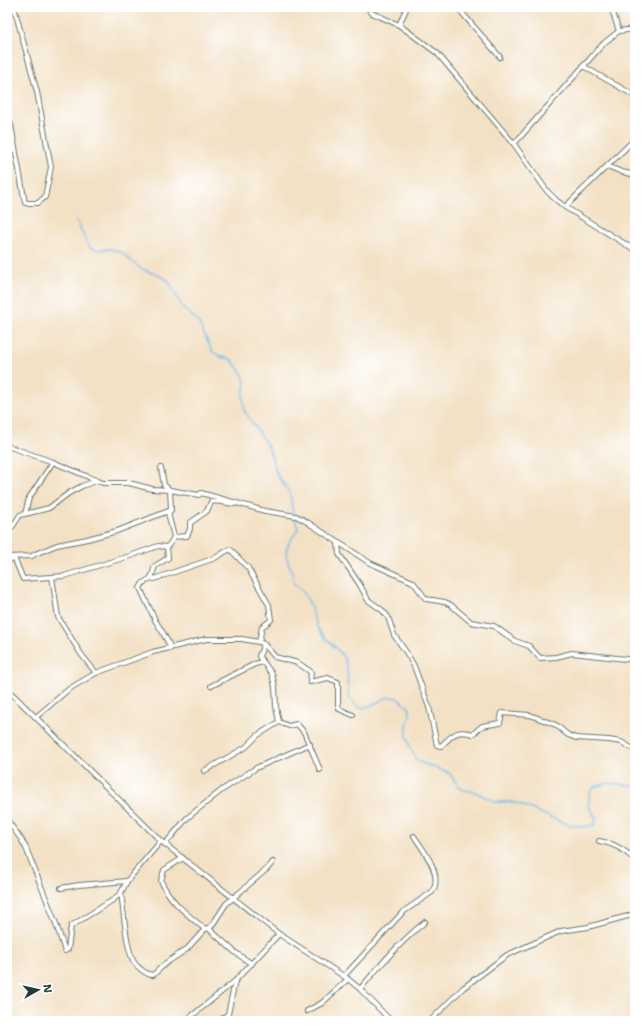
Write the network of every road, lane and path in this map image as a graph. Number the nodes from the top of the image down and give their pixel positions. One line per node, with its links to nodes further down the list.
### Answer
1 (14, 7): 12 (street)
2 (367, 7): 6 (street)
3 (407, 7): 6 (street)
4 (457, 7): 9 (street)
5 (611, 7): 8 (street)
6 (399, 25): 14 (street)
7 (635, 29): 8 (street)
8 (619, 31): 10 (street)
9 (500, 57)
10 (583, 66): 11 (street); 14 (street)
11 (635, 96)
12 (7, 117)
13 (635, 139): 15 (street)
14 (514, 144): 17 (street)
15 (607, 166): 16 (street); 17 (street)
16 (635, 175)
17 (565, 207): 18 (street)
18 (635, 250)
19 (7, 446): 20 (street)
20 (53, 462): 22 (street); 26 (street)
21 (161, 468): 23 (street)
22 (96, 480): 23 (street); 26 (street)
23 (170, 490): 24 (street); 25 (street)
24 (239, 504): 28 (street); 29 (street)
25 (171, 510): 28 (street); 31 (street)
26 (25, 514): 27 (street)
27 (7, 530)
28 (174, 537): 30 (street)
29 (338, 543): 38 (street); 46 (street)
30 (167, 547): 32 (street); 33 (street)
31 (7, 557): 32 (street)
32 (52, 577): 39 (street)
33 (150, 578): 34 (street); 36 (street)
34 (259, 642): 35 (street); 36 (street)
35 (264, 644): 37 (street); 42 (street)
36 (171, 648): 39 (street)
37 (258, 656): 40 (street); 44 (street)
38 (635, 660)
39 (96, 673): 43 (street)
40 (210, 686)
41 (7, 689): 43 (street)
42 (353, 715)
43 (36, 717): 52 (street)
44 (279, 722): 45 (street); 48 (street)
45 (310, 744): 47 (street); 52 (street)
46 (635, 750)
47 (320, 770)
48 (204, 771)
49 (7, 820): 58 (street)
50 (414, 836): 65 (street)
51 (599, 841): 54 (street)
52 (163, 843): 53 (street); 56 (street)
53 (182, 858): 59 (street); 62 (street)
54 (635, 860)
55 (273, 862): 59 (street)
56 (127, 881): 57 (street); 58 (street)
57 (61, 888)
58 (121, 893): 62 (street)
59 (233, 898): 62 (street); 63 (street)
60 (635, 914): 75 (street)
61 (425, 922): 68 (street)
62 (206, 928): 64 (street)
63 (279, 934): 64 (street); 65 (street)
64 (252, 964): 67 (street)
65 (344, 976): 66 (street)
66 (348, 979): 68 (street); 69 (street)
67 (235, 981): 71 (street); 72 (street)
68 (360, 989): 70 (street)
69 (307, 1011)
70 (386, 1017): 73 (street); 74 (street)
71 (188, 1019)
72 (219, 1021)
73 (381, 1021)
74 (391, 1021)
75 (430, 1021)

